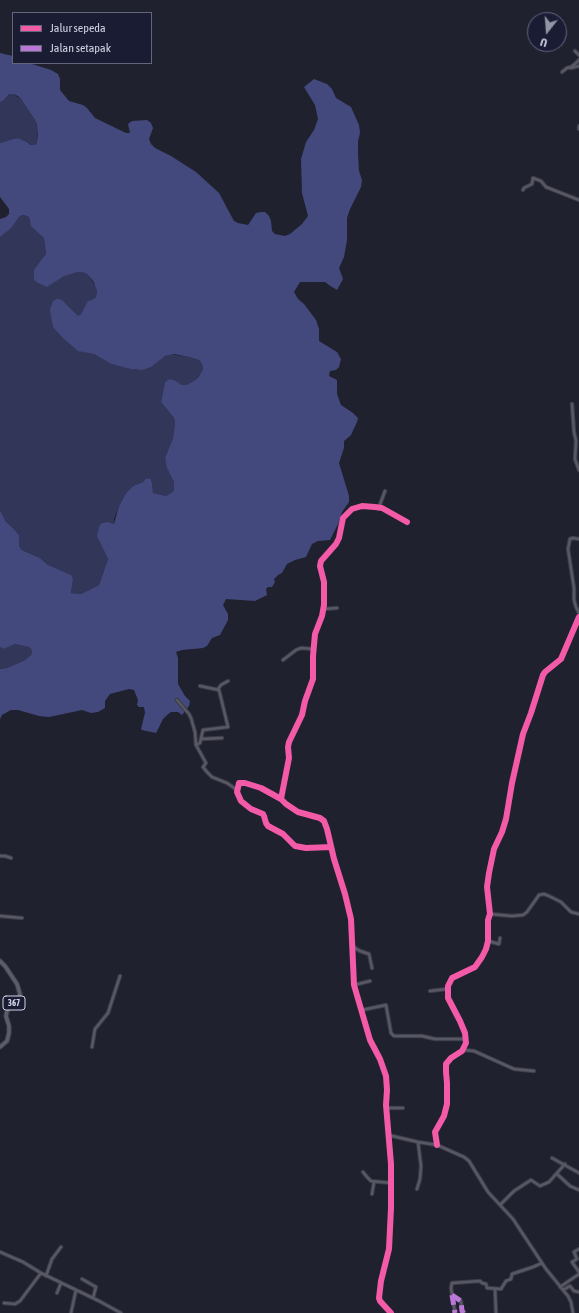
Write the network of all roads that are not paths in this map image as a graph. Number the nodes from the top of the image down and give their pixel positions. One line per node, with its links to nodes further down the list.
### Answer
1 (575, 51): 2 (street)
2 (579, 55)
3 (579, 60): 5 (street)
4 (579, 66): 5 (street)
5 (566, 69): 6 (street)
6 (562, 72)
7 (579, 126): 8 (street)
8 (579, 129)
9 (523, 190): 10 (street)
10 (579, 200)
11 (572, 404): 12 (street)
12 (579, 470)
13 (385, 491): 14 (street)
14 (379, 507): 15 (street); 17 (street)
15 (406, 522)
16 (579, 539): 19 (street)
17 (324, 608): 18 (street); 21 (street)
18 (337, 608)
19 (579, 613)
20 (579, 617): 35 (street)
21 (313, 648): 22 (street); 31 (street)
22 (283, 660)
23 (228, 681): 25 (street)
24 (200, 686): 25 (street)
25 (218, 690): 28 (street)
26 (177, 700): 29 (street)
27 (222, 738): 28 (street)
28 (201, 739): 29 (street)
29 (196, 746): 30 (street)
30 (237, 790): 31 (street); 32 (street)
31 (281, 799): 32 (street)
32 (331, 847): 41 (street)
33 (0, 856): 34 (street)
34 (11, 858)
35 (490, 914): 36 (street); 40 (street)
36 (579, 914)
37 (0, 916): 38 (street)
38 (22, 918)
39 (500, 938): 40 (street)
40 (488, 941): 47 (street)
41 (352, 946): 43 (street); 46 (street)
42 (0, 961): 51 (main road, 367)
43 (372, 968)
44 (120, 976): 52 (street)
45 (370, 981): 46 (street)
46 (354, 985): 49 (street)
47 (447, 989): 48 (street); 50 (street)
48 (430, 991)
49 (362, 1010): 50 (street); 55 (street)
50 (466, 1039): 53 (street)
51 (0, 1047)
52 (92, 1047)
53 (464, 1050): 54 (street); 59 (street)
54 (534, 1071)
55 (386, 1108): 56 (street); 57 (street)
56 (403, 1108)
57 (388, 1135): 58 (street); 66 (street)
58 (418, 1142): 59 (street); 67 (street)
59 (437, 1144): 70 (street)
60 (552, 1158): 61 (street)
61 (565, 1164): 63 (street); 64 (street)
62 (363, 1172): 65 (street)
63 (579, 1173)
64 (557, 1174): 68 (street); 70 (street)
65 (374, 1182): 66 (street); 69 (street)
66 (391, 1183): 91 (street)
67 (417, 1189)
68 (579, 1189)
69 (372, 1194)
70 (500, 1205): 74 (street)
71 (61, 1247): 77 (street)
72 (579, 1248): 76 (street)
73 (0, 1252): 75 (street)
74 (542, 1263): 80 (street); 81 (street)
75 (41, 1273): 77 (street); 88 (street)
76 (579, 1273): 80 (street)
77 (46, 1276): 79 (street)
78 (82, 1279): 87 (street)
79 (61, 1283): 82 (street); 85 (street)
80 (560, 1287): 83 (street)
81 (496, 1289): 86 (street); 94 (street)
82 (76, 1290): 87 (street); 89 (street)
83 (563, 1290): 84 (street); 95 (street)
84 (579, 1292)
85 (57, 1293)
86 (452, 1295): 92 (street); 93 (street)
87 (93, 1298): 90 (street)
88 (4, 1303)
89 (71, 1313)
90 (121, 1313)
91 (391, 1313)
92 (455, 1313)
93 (464, 1313)
94 (496, 1313)
95 (573, 1313)

